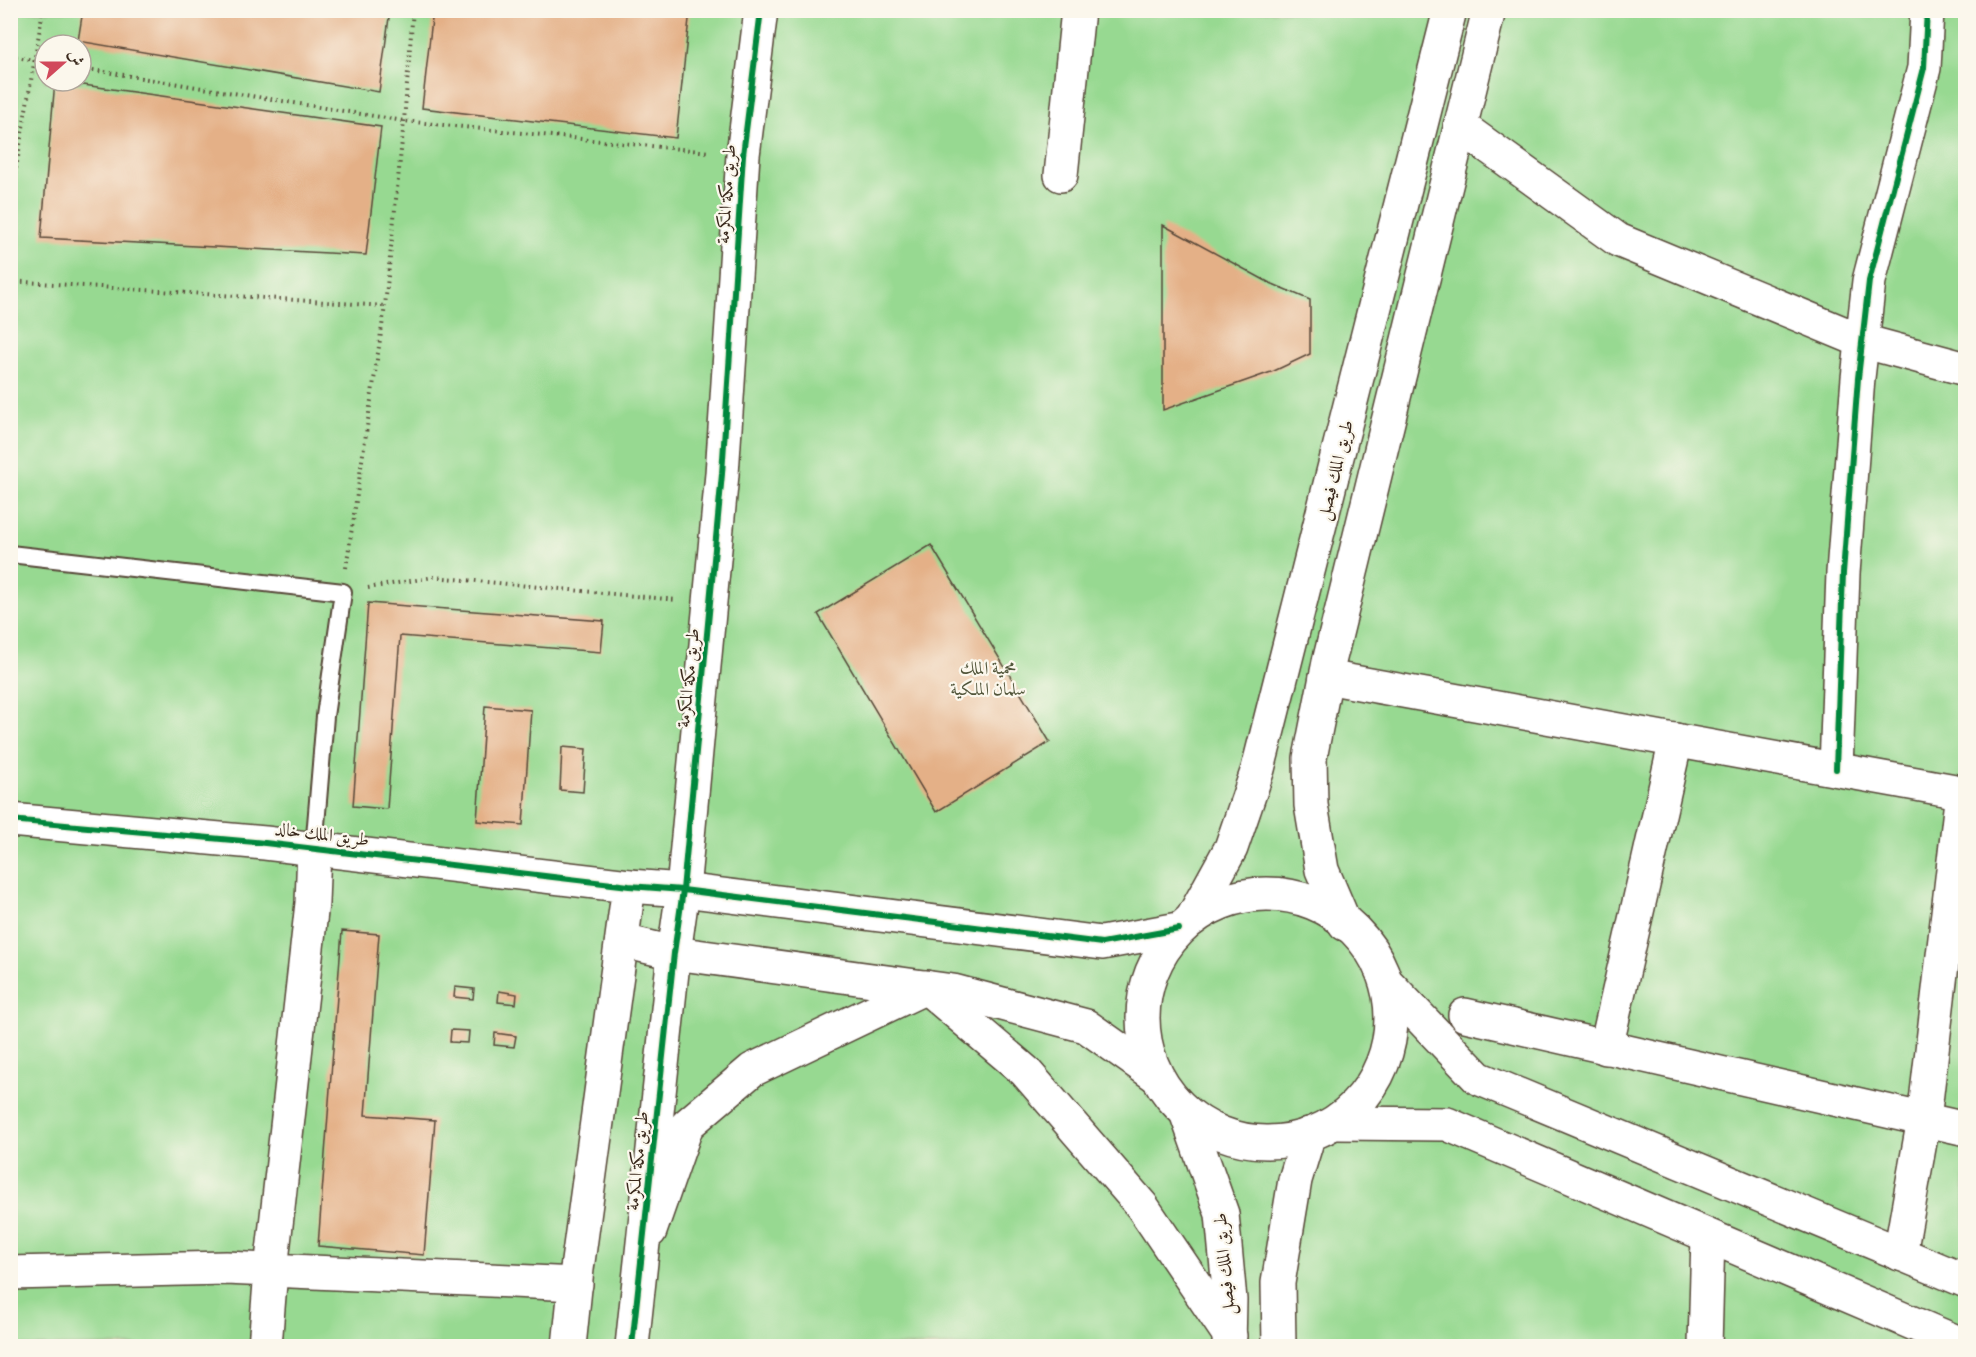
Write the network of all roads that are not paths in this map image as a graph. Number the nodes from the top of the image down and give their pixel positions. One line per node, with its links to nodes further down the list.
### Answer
1 (761, 10): 18 (street, طريق مكة المكرمة)
2 (1078, 10): 7 (street)
3 (1450, 10): 19 (street, طريق الملك فيصل)
4 (1489, 10): 6 (street)
5 (1927, 10): 8 (street)
6 (1460, 126): 8 (street); 11 (street)
7 (1061, 175)
8 (1862, 341): 9 (street); 13 (street)
9 (1965, 369)
10 (10, 554): 16 (lane)
11 (1326, 677): 12 (street); 20 (street)
12 (1676, 740): 13 (street); 26 (street)
13 (1836, 769): 14 (street)
14 (1964, 793): 29 (street)
15 (10, 820): 16 (street, طريق الملك خالد)
16 (314, 849): 17 (street, طريق الملك خالد); 35 (street)
17 (629, 886): 18 (street, طريق الملك خالد); 21 (street)
18 (683, 890): 19 (street, طريق الملك خالد); 22 (street, طريق مكة المكرمة)
19 (1186, 924): 20 (street); 27 (street, طريق الملك فيصل)
20 (1345, 924): 23 (street)
21 (623, 940): 22 (street); 38 (street)
22 (674, 953): 24 (street); 34 (street, طريق مكة المكرمة)
23 (1389, 985): 30 (street); 33 (street)
24 (926, 987): 27 (street); 34 (street); 39 (street)
25 (1465, 1015): 26 (street)
26 (1606, 1048): 29 (street)
27 (1155, 1075): 28 (street)
28 (1187, 1115): 30 (street); 39 (street, طريق الملك فيصل)
29 (1924, 1119): 31 (street); 33 (street)
30 (1322, 1129): 32 (street); 44 (street)
31 (1965, 1129)
32 (1708, 1236): 40 (street); 45 (street)
33 (1900, 1254): 37 (street)
34 (642, 1255): 43 (street, طريق مكة المكرمة)
35 (271, 1270): 36 (street); 38 (street); 41 (street)
36 (10, 1273)
37 (1965, 1281)
38 (576, 1284): 42 (street)
39 (1229, 1341)
40 (1965, 1346)
41 (265, 1347)
42 (569, 1347)
43 (632, 1347)
44 (1279, 1347)
45 (1705, 1347)

